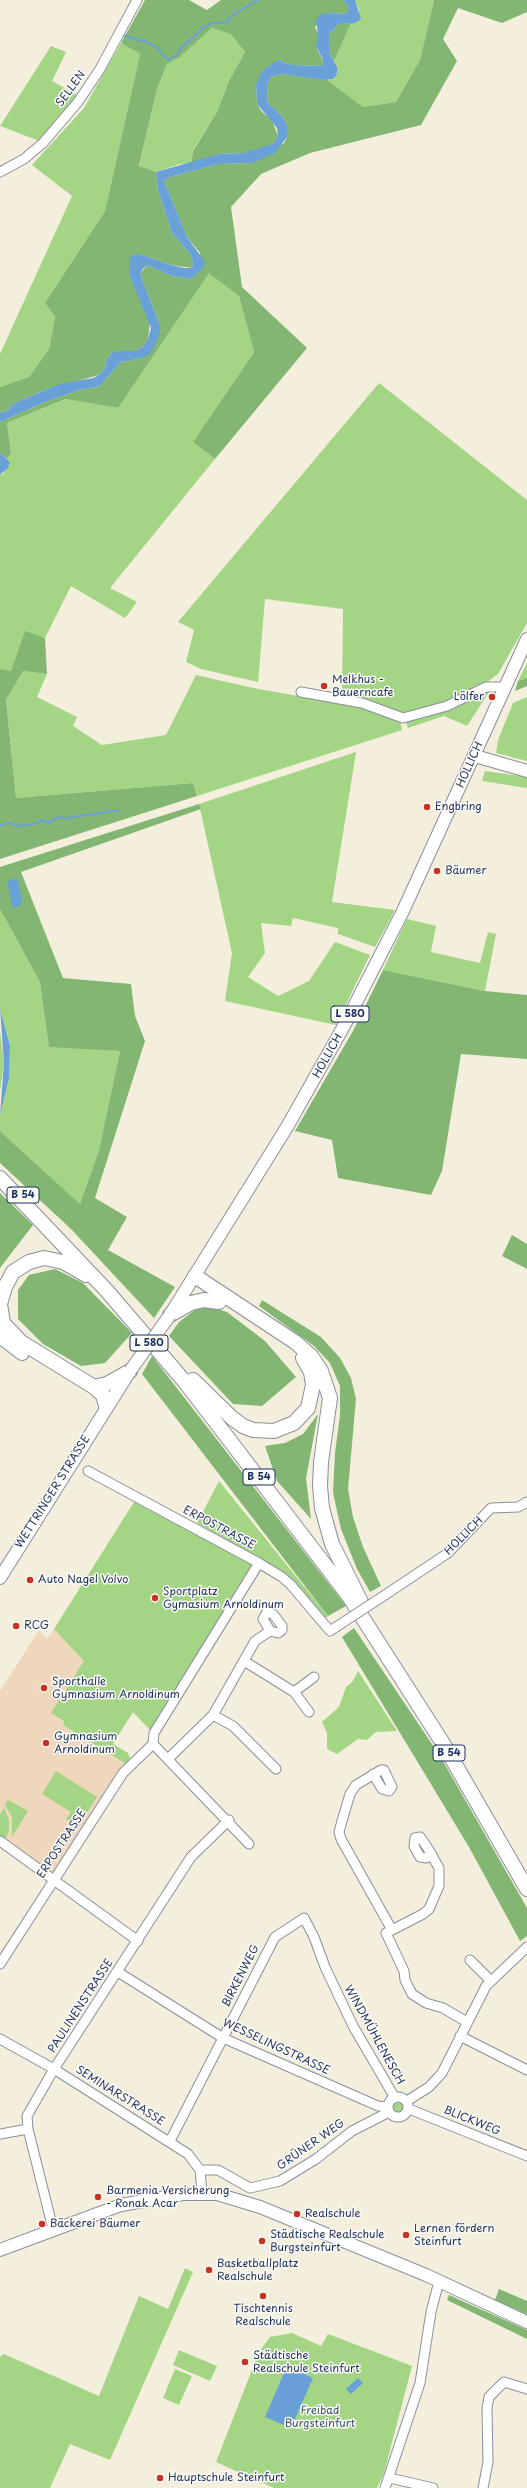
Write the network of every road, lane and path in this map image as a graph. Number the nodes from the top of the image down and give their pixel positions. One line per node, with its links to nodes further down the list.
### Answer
1 (137, 0): 2 (street, SELLEN)
2 (0, 172)
3 (527, 640): 4 (main road, HOLLICH / L 580)
4 (505, 687): 5 (street); 6 (main road, HOLLICH / L 580)
5 (301, 692)
6 (475, 756): 7 (main road); 10 (main road, HOLLICH / L 580)
7 (527, 771)
8 (0, 1175): 16 (highway, B 54)
9 (0, 1178): 11 (highway, B 54)
10 (195, 1276): 12 (highway); 13 (main road, HOLLICH / L 580); 23 (highway)
11 (107, 1291): 17 (highway); 40 (highway, B 54)
12 (219, 1302): 13 (highway); 16 (highway)
13 (170, 1315): 15 (main road, HOLLICH / L 580, bridge)
14 (0, 1336): 18 (highway)
15 (130, 1371): 17 (highway); 18 (main road, HOLLICH / L 580)
16 (188, 1376): 23 (highway, B 54)
17 (94, 1387): 18 (highway)
18 (106, 1406): 22 (main road, WETTRINGER STRASSE / L 580)
19 (88, 1471): 21 (street, ERPOSTRASSE)
20 (527, 1502): 21 (street, HOLLICH, bridge)
21 (259, 1563): 30 (street, ERPOSTRASSE)
22 (0, 1578)
23 (360, 1602): 38 (highway, B 54)
24 (270, 1631): 25 (street)
25 (244, 1661): 27 (street); 29 (street)
26 (314, 1678): 27 (street)
27 (294, 1692): 28 (street)
28 (309, 1712)
29 (212, 1715): 31 (street); 32 (street)
30 (153, 1744): 31 (street); 39 (street, ERPOSTRASSE)
31 (168, 1759): 34 (street)
32 (276, 1769)
33 (374, 1774): 42 (street)
34 (229, 1820): 36 (street); 43 (street, PAULINENSTRASSE)
35 (0, 1841): 39 (street)
36 (249, 1844)
37 (432, 1855): 42 (street)
38 (527, 1877)
39 (53, 1880): 43 (street); 46 (street, ERPOSTRASSE)
40 (527, 1889)
41 (304, 1918): 51 (street, BIRKENWEG); 55 (street, WINDMÜHLENESCH)
42 (392, 1930): 49 (street)
43 (138, 1940): 47 (street, PAULINENSTRASSE)
44 (527, 1947): 48 (street)
45 (470, 1960): 48 (street)
46 (0, 1964)
47 (118, 1972): 51 (street, WESSELINGSTRASSE); 53 (street, PAULINENSTRASSE)
48 (490, 1980): 49 (street)
49 (467, 2022): 50 (street)
50 (460, 2036): 54 (street); 56 (street)
51 (223, 2038): 57 (street, WESSELINGSTRASSE); 60 (street, BIRKENWEG)
52 (0, 2039): 53 (street, SEMINARSTRASSE)
53 (54, 2069): 58 (street, PAULINENSTRASSE); 60 (street, SEMINARSTRASSE)
54 (527, 2070)
55 (395, 2098): 56 (street); 57 (street, GRÜNER WEG)
56 (408, 2105): 57 (street); 61 (street, BLICKWEG)
57 (388, 2109): 62 (street, GRÜNER WEG)
58 (28, 2128): 59 (street); 64 (street, PAULINENSTRASSE)
59 (0, 2134)
60 (170, 2141): 62 (street, SEMINARSTRASSE)
61 (527, 2156)
62 (200, 2170): 63 (street)
63 (202, 2193): 64 (main road); 66 (main road)
64 (53, 2229): 65 (main road)
65 (0, 2250)
66 (439, 2281): 67 (main road); 69 (street)
67 (527, 2322)
68 (527, 2389): 72 (street)
69 (390, 2478): 70 (street); 71 (street)
70 (385, 2488)
71 (433, 2488)
72 (483, 2488)

